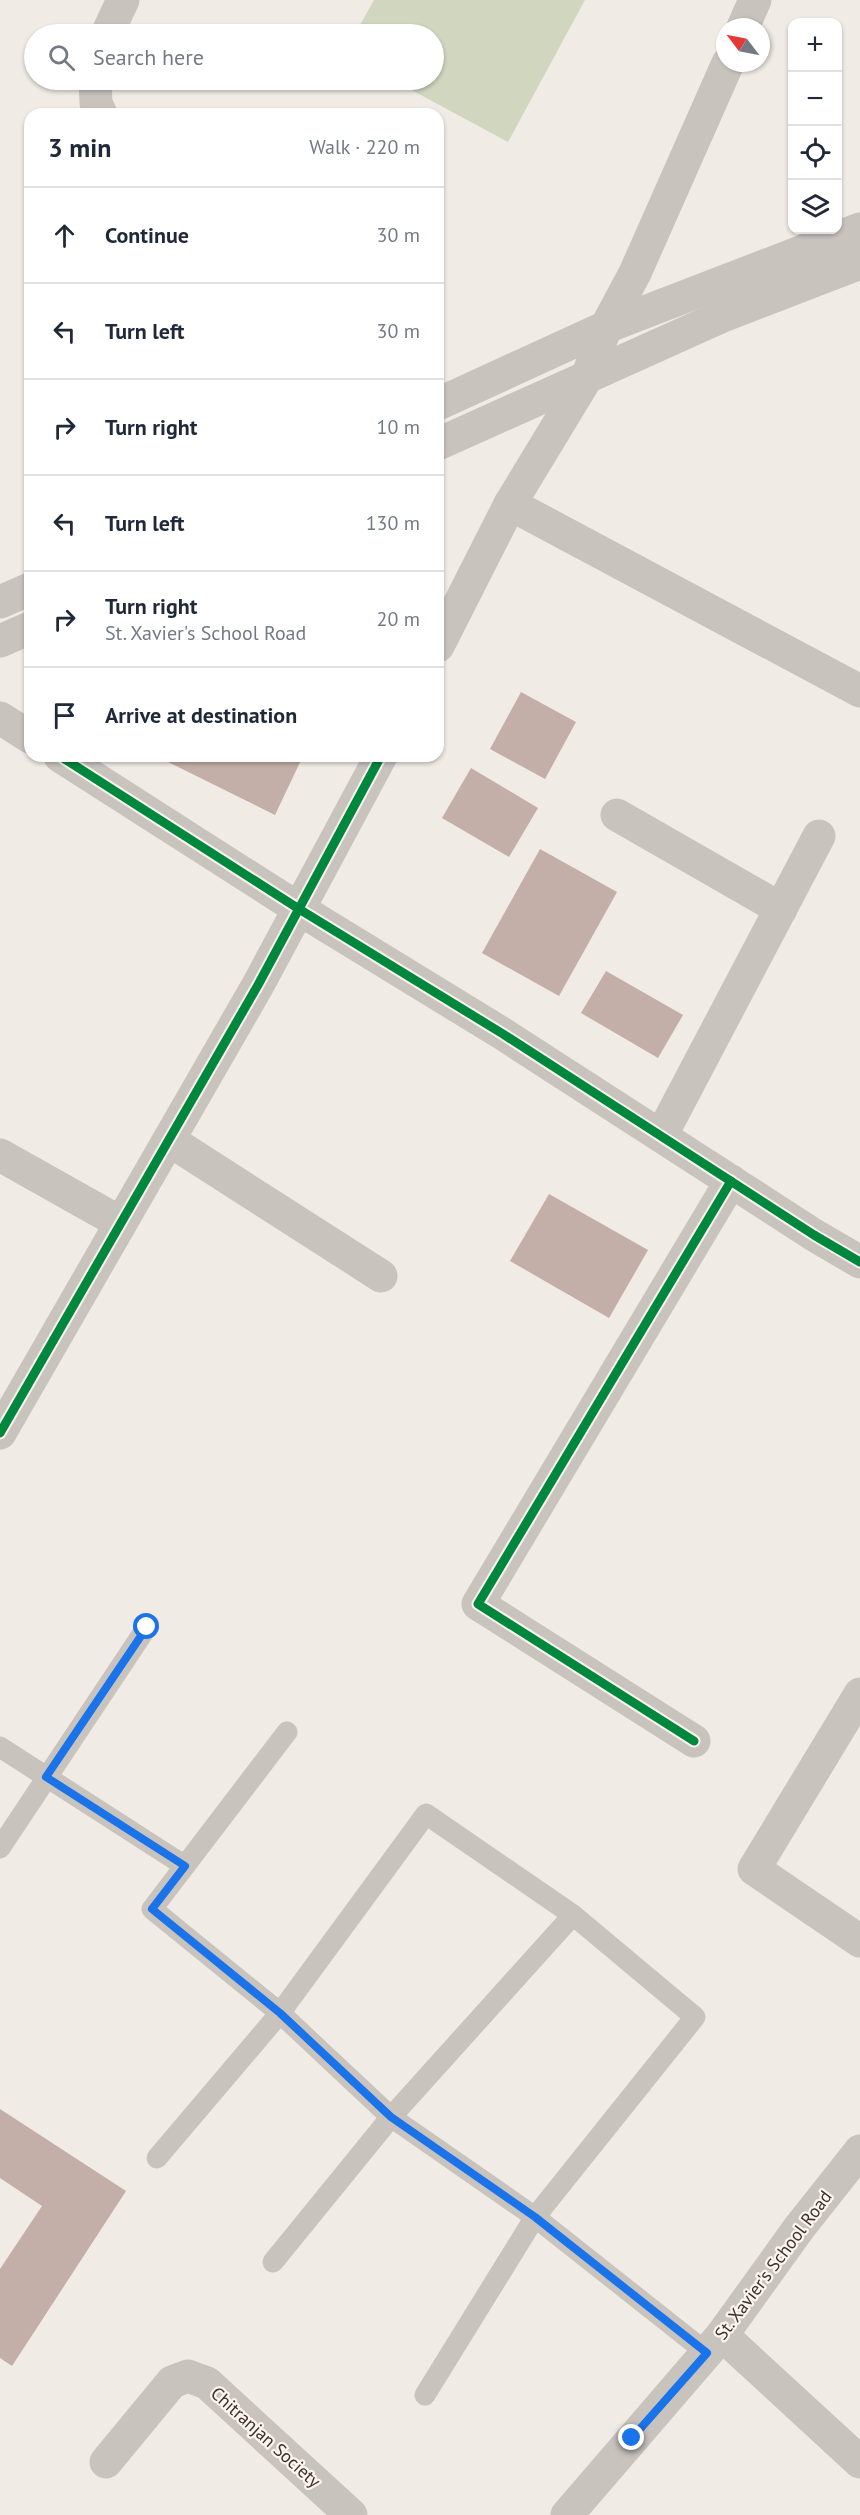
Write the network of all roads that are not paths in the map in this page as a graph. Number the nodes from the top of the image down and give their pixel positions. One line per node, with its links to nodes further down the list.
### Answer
1 (123, 0): 4 (street)
2 (755, 0): 3 (street)
3 (748, 18)
4 (112, 24)
5 (724, 72): 10 (street)
6 (95, 90): 7 (street)
7 (98, 108)
8 (860, 229): 10 (street)
9 (860, 263): 11 (street)
10 (606, 327): 11 (street); 12 (street)
11 (587, 377): 13 (street); 14 (street)
12 (444, 401)
13 (444, 441)
14 (510, 504): 18 (street); 20 (street)
15 (24, 592): 16 (street)
16 (0, 602)
17 (24, 630): 19 (street)
18 (444, 634)
19 (0, 641)
20 (860, 691)
21 (0, 718): 22 (street)
22 (24, 733)
23 (69, 762): 27 (street)
24 (378, 762): 27 (street)
25 (617, 814): 28 (street)
26 (819, 836): 28 (street)
27 (299, 909): 29 (street); 30 (street)
28 (781, 909): 29 (street)
29 (661, 1136): 32 (street)
30 (170, 1140): 33 (street); 35 (street)
31 (0, 1155): 33 (street)
32 (731, 1181): 34 (street); 40 (street)
33 (121, 1223): 36 (street)
34 (860, 1262)
35 (381, 1276)
36 (0, 1433)
37 (147, 1627): 42 (lane)
38 (860, 1694): 46 (street)
39 (287, 1732): 44 (lane)
40 (694, 1741)
41 (0, 1747): 42 (lane)
42 (46, 1777): 43 (lane); 44 (lane)
43 (0, 1848)
44 (185, 1866): 47 (lane)
45 (573, 1915): 47 (lane); 48 (lane); 51 (lane)
46 (860, 1941)
47 (280, 2013): 48 (lane); 50 (lane)
48 (391, 2117): 51 (lane); 52 (lane)
49 (860, 2151): 53 (street, St. Xavier's School Road)
50 (157, 2158)
51 (535, 2217): 53 (lane); 54 (lane)
52 (273, 2262)
53 (715, 2344): 56 (street); 58 (street, St. Xavier's School Road)
54 (425, 2395)
55 (106, 2462): 57 (street, Chitranjan Society)
56 (860, 2462)
57 (351, 2515)
58 (567, 2515)

